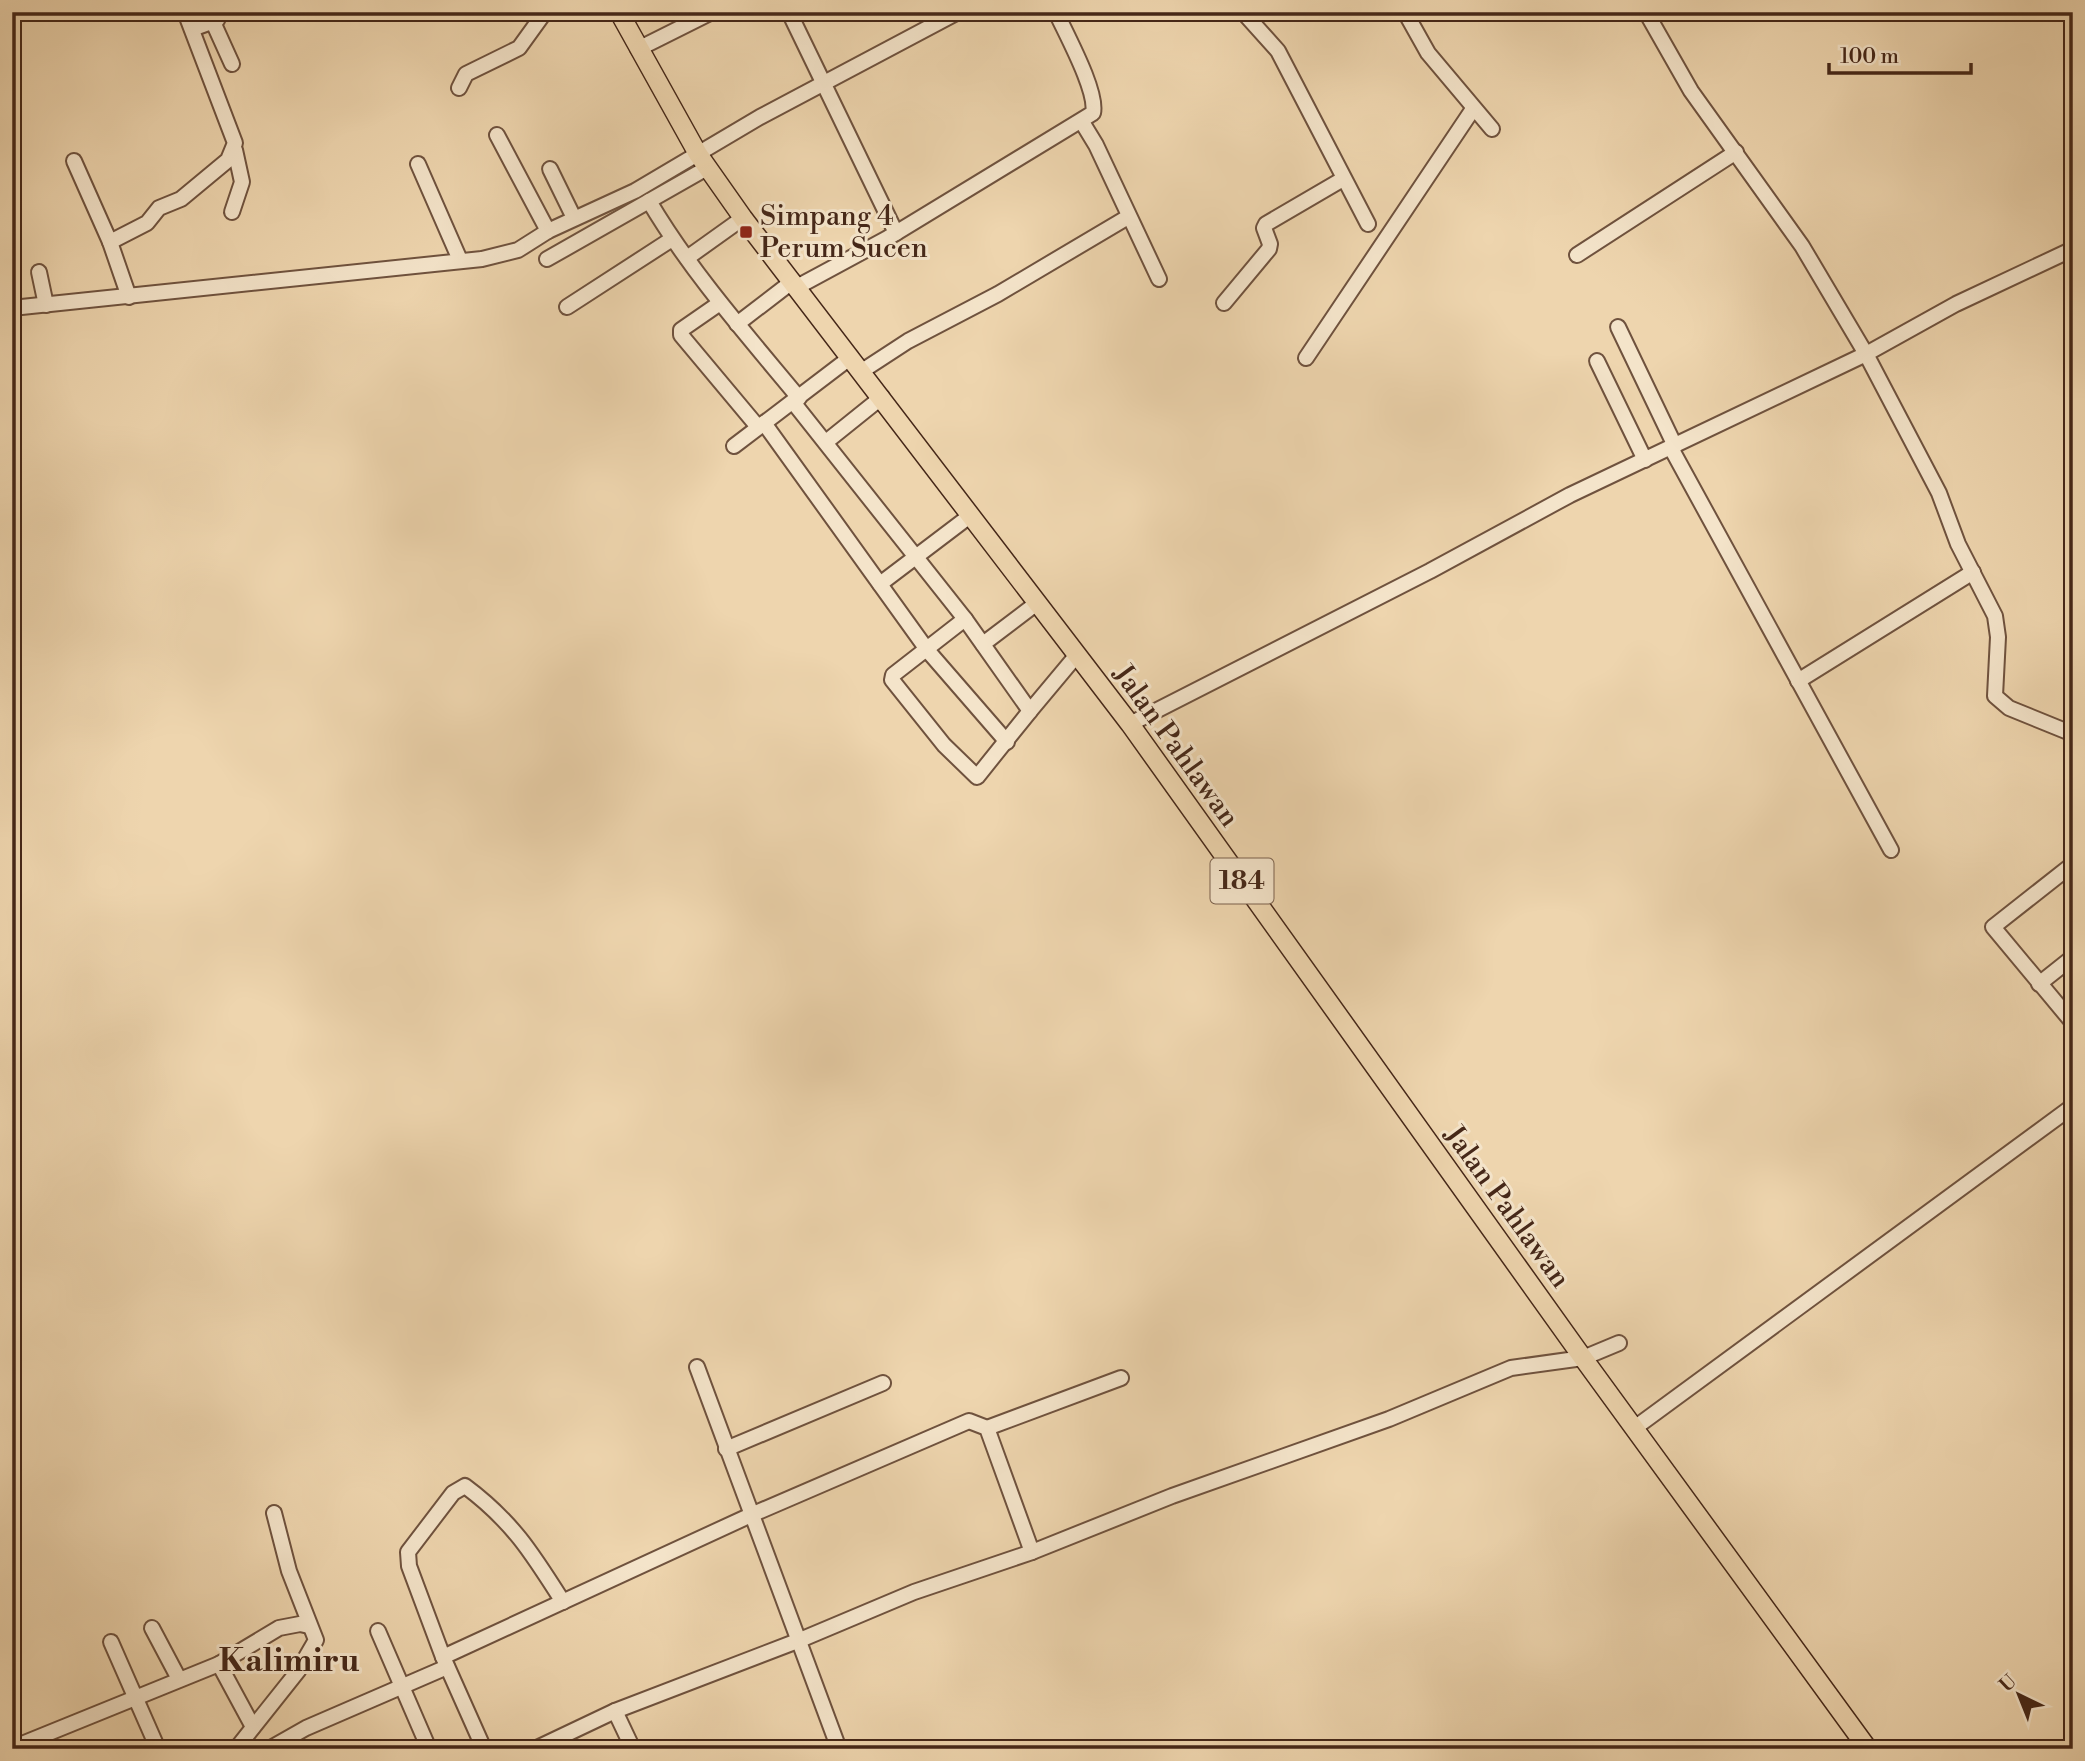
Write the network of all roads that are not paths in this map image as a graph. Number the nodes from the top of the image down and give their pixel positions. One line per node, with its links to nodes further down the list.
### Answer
1 (185, 12): 12 (street)
2 (545, 12): 16 (street)
3 (619, 12): 13 (main road, Jalan Pahlawan / 184)
4 (712, 12): 13 (street)
5 (789, 12): 15 (street)
6 (958, 12): 15 (street)
7 (1056, 12): 18 (street)
8 (1243, 12): 27 (street)
9 (1405, 12): 17 (street)
10 (1646, 12): 22 (street)
11 (217, 17): 12 (street); 14 (street)
12 (192, 29): 21 (street)
13 (638, 49): 24 (main road, Jalan Pahlawan / 184)
14 (232, 64)
15 (822, 84): 24 (street); 35 (street)
16 (460, 89)
17 (1474, 109): 19 (street); 55 (street)
18 (1082, 122): 30 (street); 35 (street)
19 (1492, 129)
20 (497, 135): 34 (street)
21 (235, 150): 29 (street); 37 (street)
22 (1736, 152): 39 (street); 54 (street)
23 (74, 161): 37 (street)
24 (702, 161): 28 (street); 31 (street); 32 (main road, Jalan Pahlawan / 184)
25 (418, 164): 42 (street)
26 (550, 169): 31 (street)
27 (1343, 179): 33 (street); 48 (street)
28 (649, 201): 36 (street); 41 (street)
29 (232, 212)
30 (1128, 217): 44 (street); 57 (street)
31 (574, 218): 34 (street)
32 (743, 218): 40 (street); 45 (main road, Jalan Pahlawan / 184)
33 (1368, 224)
34 (548, 231): 42 (street)
35 (896, 233): 45 (street)
36 (672, 239): 40 (street); 50 (street)
37 (110, 242): 46 (street)
38 (2073, 249): 54 (street)
39 (1577, 255)
40 (687, 258): 47 (street)
41 (547, 259)
42 (460, 260): 46 (street)
43 (39, 272): 49 (street)
44 (1159, 279)
45 (795, 284): 52 (street); 57 (main road, Jalan Pahlawan / 184)
46 (129, 298): 49 (street)
47 (720, 303): 52 (street); 60 (street)
48 (1224, 303)
49 (46, 305): 51 (street)
50 (567, 307)
51 (12, 308)
52 (737, 324): 59 (street)
53 (1618, 327): 63 (street)
54 (1866, 354): 63 (street); 67 (street)
55 (1306, 358)
56 (1597, 361): 64 (street)
57 (856, 364): 58 (main road, Jalan Pahlawan / 184); 59 (street)
58 (882, 397): 61 (street); 65 (main road, Jalan Pahlawan / 184)
59 (796, 400): 60 (street); 61 (street)
60 (761, 425): 62 (street); 68 (street)
61 (826, 442): 66 (street)
62 (734, 446)
63 (1673, 447): 64 (street); 74 (street)
64 (1645, 460): 76 (street)
65 (971, 515): 66 (street); 69 (main road, Jalan Pahlawan / 184)
66 (916, 556): 68 (street); 70 (street)
67 (1973, 572): 74 (street); 77 (street)
68 (880, 584): 72 (street)
69 (1037, 603): 71 (street); 73 (main road, Jalan Pahlawan / 184)
70 (965, 620): 71 (street); 72 (street)
71 (982, 644): 75 (street)
72 (928, 651): 78 (street); 78 (street)
73 (1076, 656): 75 (street); 76 (main road, Jalan Pahlawan / 184)
74 (1798, 681): 79 (street)
75 (1030, 711): 78 (street)
76 (1130, 724): 86 (main road, Jalan Pahlawan / 184)
77 (2073, 734)
78 (1007, 742)
79 (1891, 850)
80 (2073, 864): 82 (street)
81 (2073, 957): 82 (street)
82 (2039, 984): 83 (street)
83 (2073, 1023)
84 (2073, 1106): 90 (street)
85 (1619, 1343): 86 (street)
86 (1583, 1358): 90 (main road, Jalan Pahlawan / 184); 95 (street)
87 (697, 1367): 92 (street)
88 (1121, 1378): 91 (street)
89 (883, 1383): 92 (street)
90 (1636, 1427): 119 (main road, Jalan Pahlawan / 184)
91 (987, 1428): 94 (street); 95 (street)
92 (726, 1449): 94 (street)
93 (274, 1513): 97 (street)
94 (751, 1515): 96 (street); 100 (street)
95 (1032, 1552): 100 (street)
96 (563, 1602): 102 (street); 102 (street)
97 (309, 1626): 103 (street); 108 (street)
98 (152, 1628): 104 (street)
99 (378, 1631): 105 (street)
100 (800, 1640): 107 (street); 118 (street)
101 (111, 1642): 106 (street)
102 (445, 1662): 105 (street); 115 (street)
103 (219, 1664): 104 (street); 108 (street)
104 (179, 1679): 106 (street)
105 (403, 1688): 113 (street); 114 (street)
106 (136, 1698): 110 (street); 111 (street)
107 (615, 1710): 116 (street); 117 (street)
108 (253, 1727): 109 (street)
109 (241, 1744): 112 (street)
110 (12, 1748)
111 (158, 1749)
112 (259, 1749)
113 (269, 1749)
114 (429, 1749)
115 (484, 1749)
116 (535, 1749)
117 (633, 1749)
118 (839, 1749)
119 (1868, 1749)

